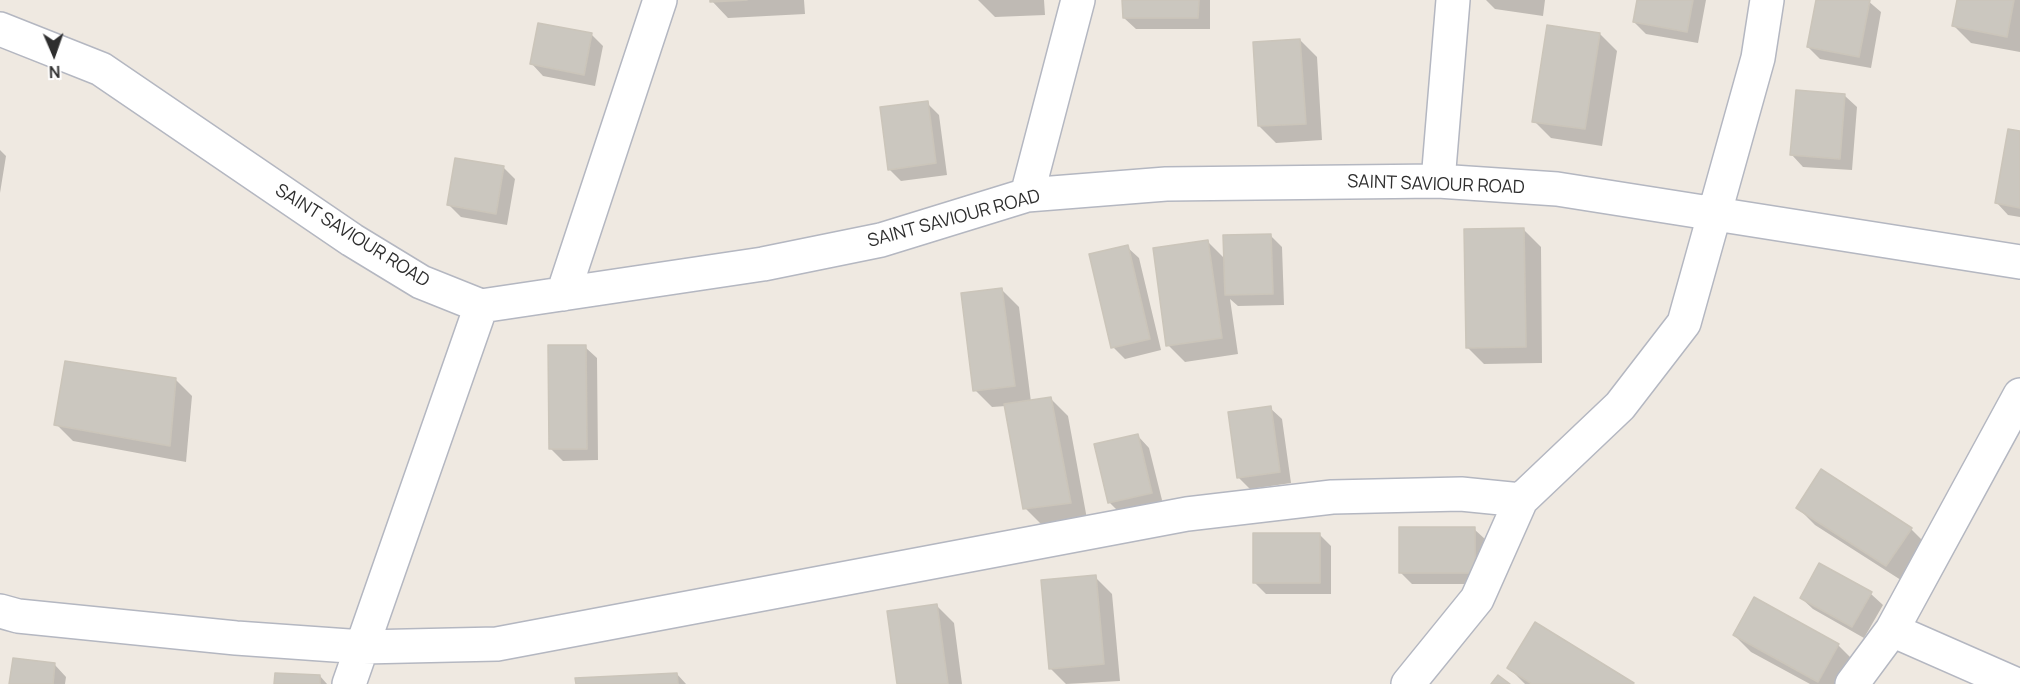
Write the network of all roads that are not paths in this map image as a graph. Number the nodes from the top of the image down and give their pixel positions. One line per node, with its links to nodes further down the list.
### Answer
1 (660, 0): 10 (street)
2 (1078, 0): 7 (street)
3 (1453, 0): 6 (street)
4 (1767, 0): 8 (street)
5 (0, 29): 11 (street, SAINT SAVIOUR ROAD)
6 (1438, 181): 7 (street, SAINT SAVIOUR ROAD); 8 (street, SAINT SAVIOUR ROAD)
7 (1027, 195): 10 (street, SAINT SAVIOUR ROAD)
8 (1715, 213): 9 (street, SAINT SAVIOUR ROAD); 13 (street)
9 (2020, 262)
10 (563, 294): 11 (street, SAINT SAVIOUR ROAD)
11 (481, 306): 16 (street)
12 (2020, 395): 15 (street)
13 (1521, 500): 16 (street); 18 (street)
14 (0, 611): 16 (street)
15 (1892, 630): 19 (street); 20 (street)
16 (363, 647): 17 (street)
17 (349, 684)
18 (1408, 684)
19 (1852, 684)
20 (2015, 684)

